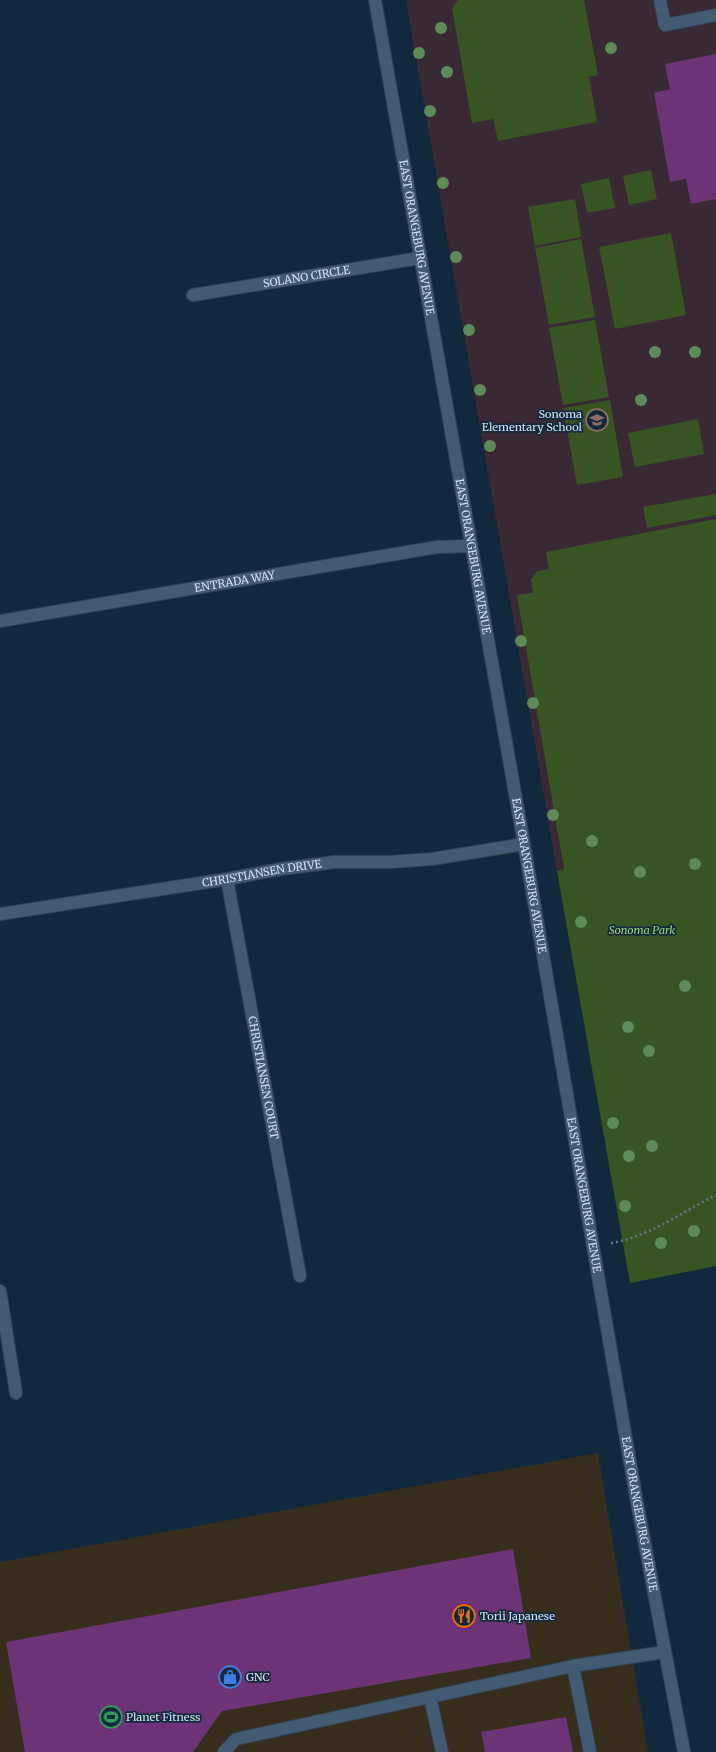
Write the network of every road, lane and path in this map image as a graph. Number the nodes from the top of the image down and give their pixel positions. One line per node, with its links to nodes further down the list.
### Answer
1 (375, 0): 4 (street, EAST ORANGEBURG AVENUE)
2 (660, 0): 3 (street)
3 (716, 15)
4 (420, 258): 5 (street, SOLANO CIRCLE); 6 (street, EAST ORANGEBURG AVENUE)
5 (193, 295)
6 (471, 546): 7 (street, ENTRADA WAY); 8 (street, EAST ORANGEBURG AVENUE)
7 (0, 621)
8 (524, 844): 9 (street, CHRISTIANSEN DRIVE); 12 (street, EAST ORANGEBURG AVENUE)
9 (228, 879): 10 (street, CHRISTIANSEN DRIVE); 13 (street, CHRISTIANSEN COURT)
10 (0, 914)
11 (716, 1195): 12 (path)
12 (594, 1246): 16 (street, EAST ORANGEBURG AVENUE)
13 (300, 1276)
14 (0, 1290): 15 (street)
15 (16, 1393)
16 (664, 1652): 17 (street); 24 (street, EAST ORANGEBURG AVENUE)
17 (573, 1666): 18 (street); 23 (street)
18 (430, 1697): 19 (street); 22 (street)
19 (236, 1738): 20 (street); 21 (street)
20 (224, 1752)
21 (238, 1752)
22 (442, 1752)
23 (590, 1752)
24 (684, 1752)

